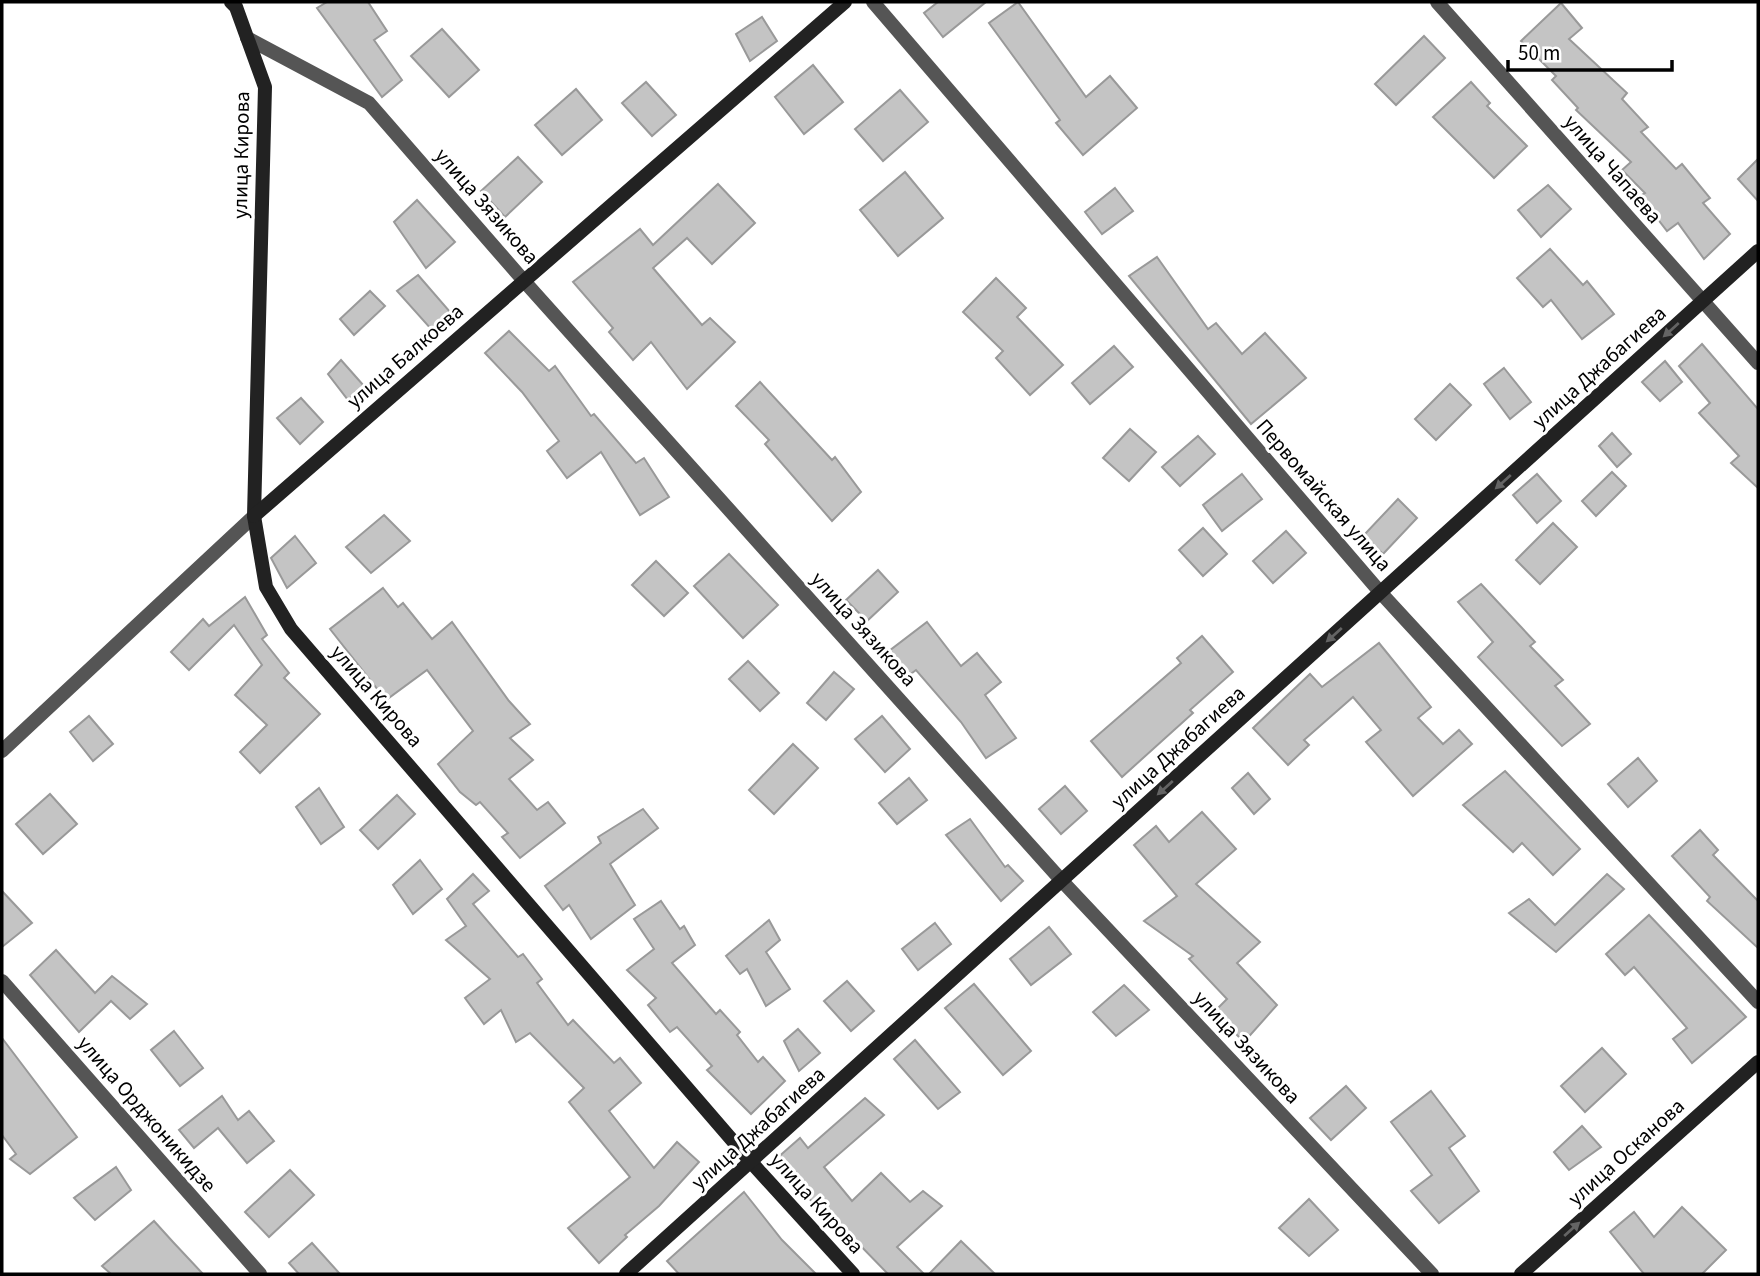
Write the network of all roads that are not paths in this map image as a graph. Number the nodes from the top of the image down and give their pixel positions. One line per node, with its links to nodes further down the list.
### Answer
1 (845, 2): 7 (street, улица Балкоева)
2 (873, 2): 11 (street, Первомайская улица)
3 (1437, 2): 8 (street, улица Чапаева)
4 (236, 3): 5 (street, улица Кирова)
5 (247, 38): 7 (street, улица Зязикова); 10 (street, улица Кирова)
6 (1758, 251): 8 (street, улица Джабагиева)
7 (524, 281): 10 (street, улица Балкоева); 13 (street, улица Зязикова)
8 (1702, 302): 9 (street, улица Чапаева); 11 (street, улица Джабагиева, one-way to 11)
9 (1758, 363)
10 (254, 516): 12 (street, улица Балкоева); 17 (street, улица Кирова)
11 (1380, 592): 13 (street, улица Джабагиева, one-way to 13); 15 (street, Первомайская улица)
12 (2, 751)
13 (1062, 881): 17 (street, улица Джабагиева); 21 (street, улица Зязикова)
14 (2, 981): 18 (street, улица Орджоникидзе)
15 (1758, 1002)
16 (1758, 1062): 22 (street, улица Осканова, one-way to 16)
17 (751, 1162): 19 (street, улица Джабагиева); 20 (street, улица Кирова)
18 (261, 1274)
19 (626, 1274)
20 (853, 1274)
21 (1432, 1274)
22 (1521, 1274)

